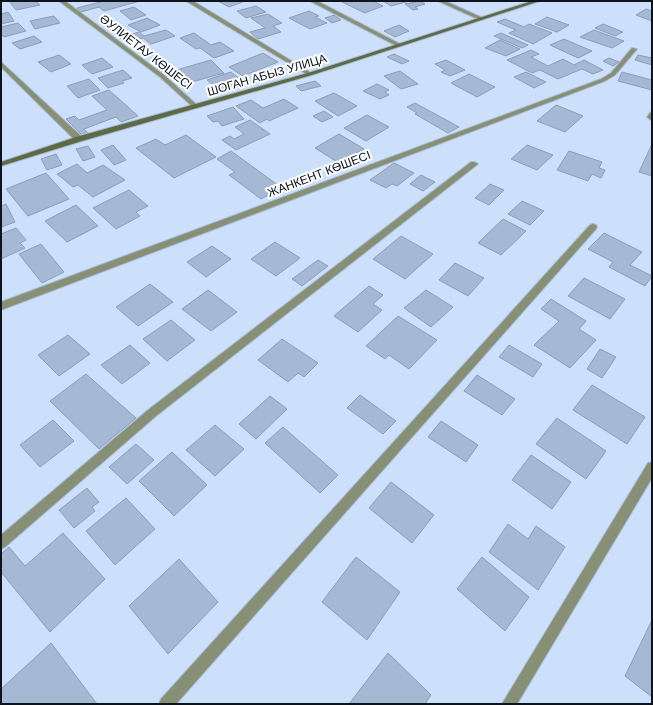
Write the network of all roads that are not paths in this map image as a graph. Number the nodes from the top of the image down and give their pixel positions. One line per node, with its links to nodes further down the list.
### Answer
1 (62, 1): 11 (street, ӘУЛИЕТАУ КӨШЕСІ)
2 (189, 1): 10 (street)
3 (313, 1): 7 (street)
4 (441, 1): 6 (street)
5 (536, 1): 6 (street, ШОГАН АБЫЗ УЛИЦА)
6 (482, 19): 7 (street, ШОГАН АБЫЗ УЛИЦА)
7 (399, 45): 10 (street, ШОГАН АБЫЗ УЛИЦА)
8 (634, 49): 18 (street, ЖАНКЕНТ КӨШЕСІ)
9 (1, 64): 14 (street)
10 (310, 74): 11 (street, ШОГАН АБЫЗ УЛИЦА)
11 (196, 106): 14 (street, ШОГАН АБЫЗ УЛИЦА)
12 (652, 114): 13 (street)
13 (652, 119)
14 (79, 139): 15 (street, ШОГАН АБЫЗ УЛИЦА)
15 (1, 164)
16 (474, 164): 20 (street)
17 (593, 227): 21 (street)
18 (1, 306)
19 (652, 467): 22 (street)
20 (1, 543)
21 (166, 704)
22 (509, 704)

